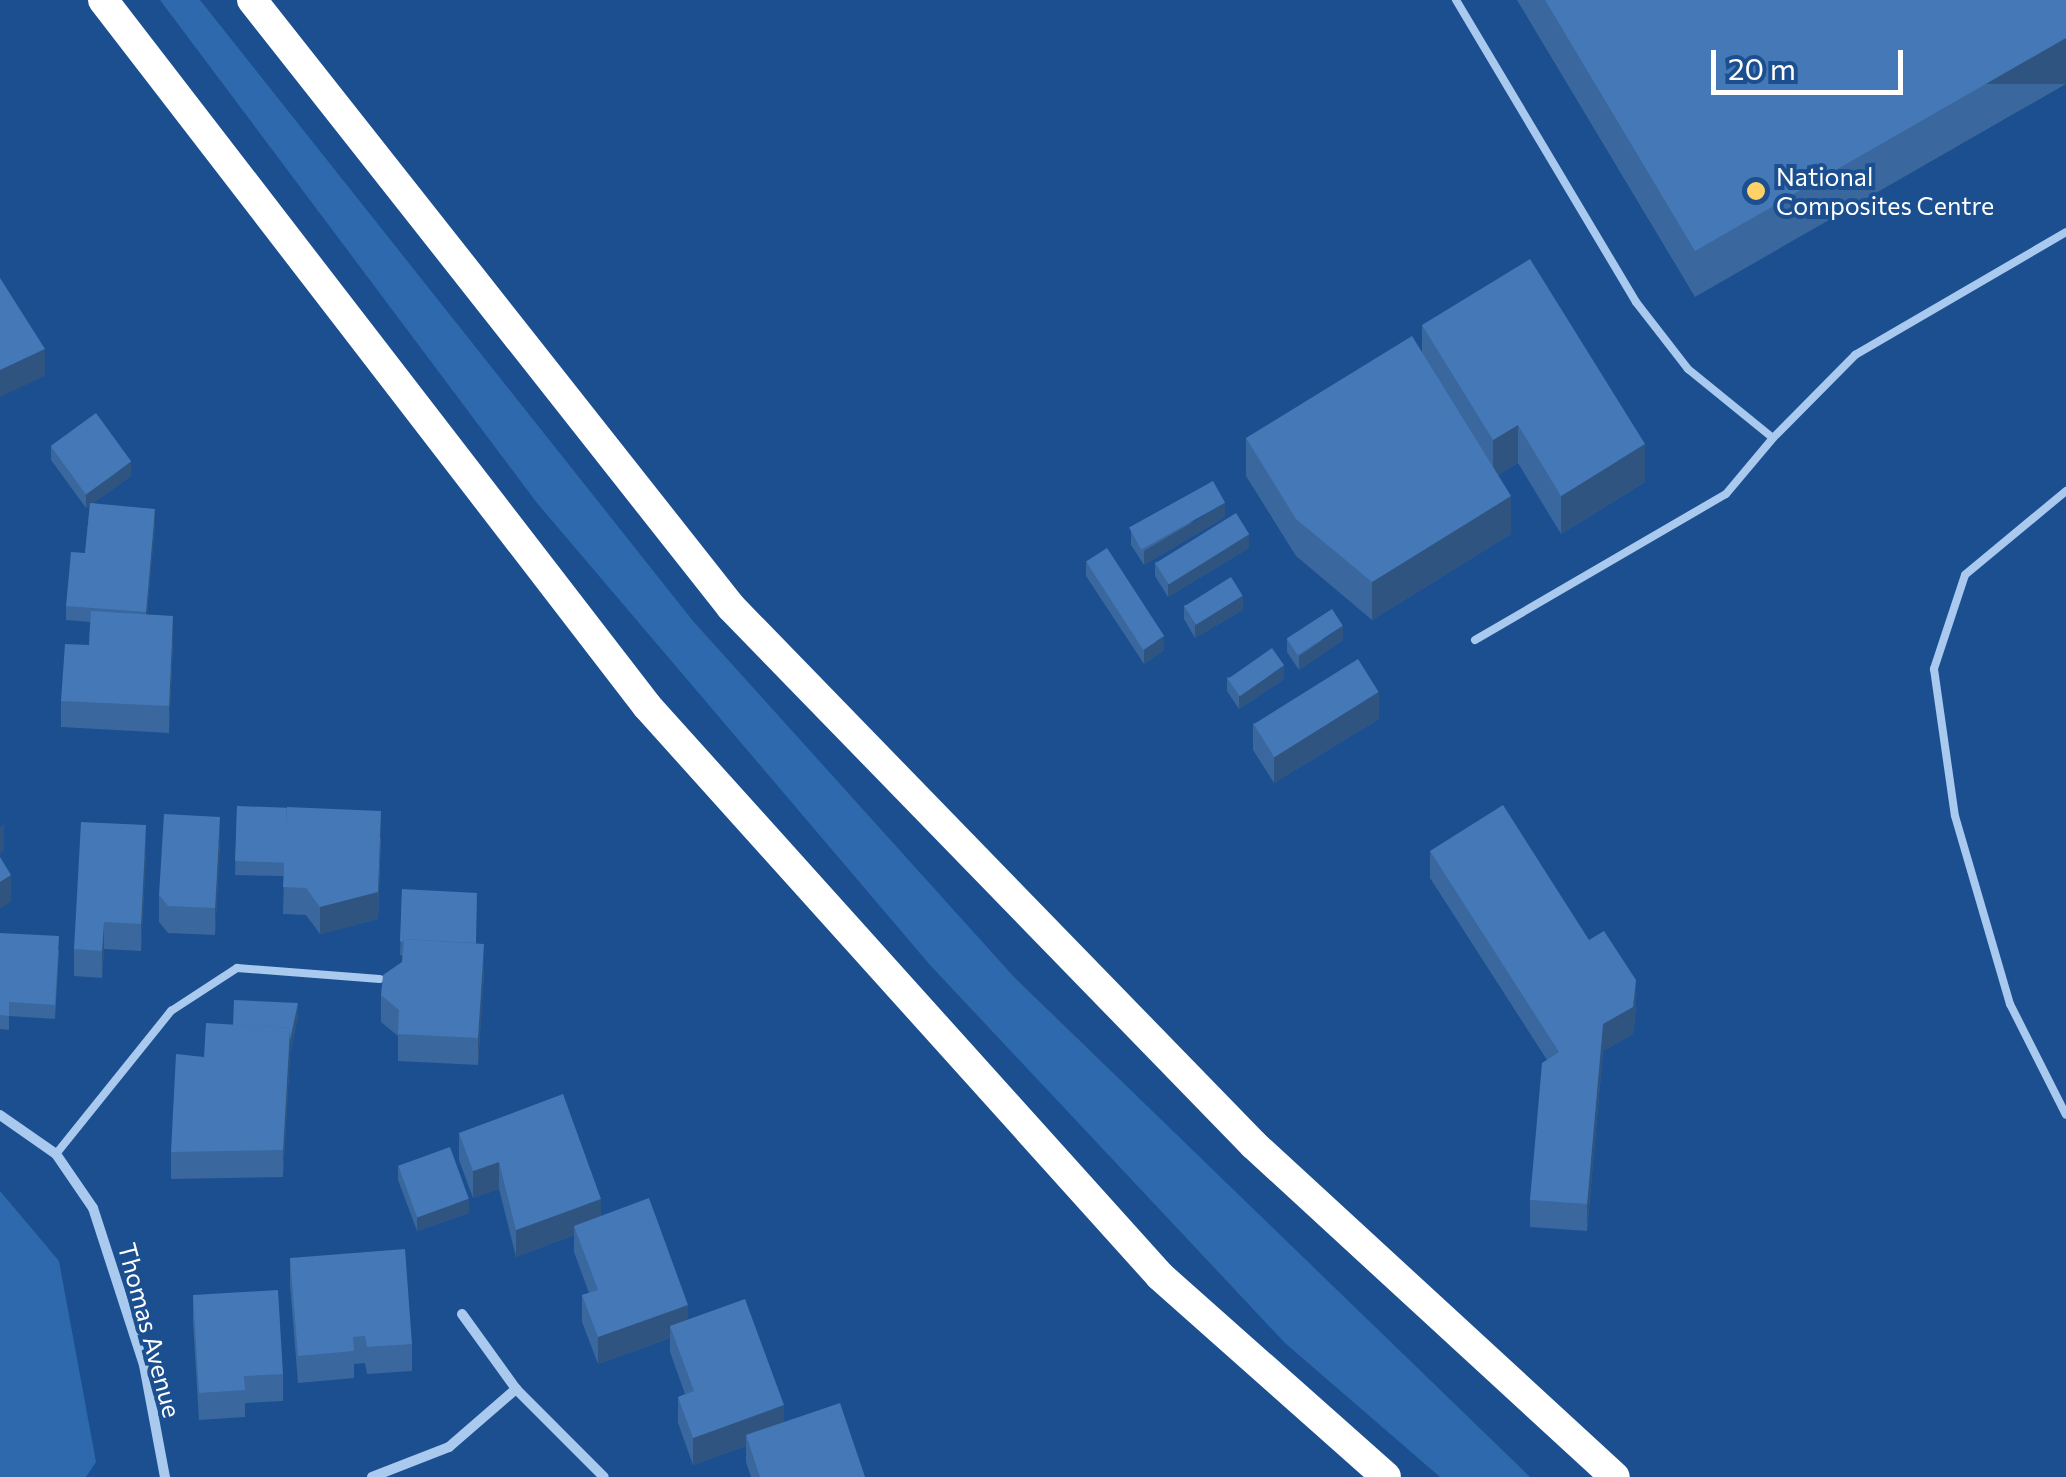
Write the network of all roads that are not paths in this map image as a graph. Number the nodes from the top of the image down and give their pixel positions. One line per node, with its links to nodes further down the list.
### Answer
1 (103, 0): 17 (highway)
2 (252, 0): 18 (highway)
3 (1456, 0): 5 (lane)
4 (2066, 232): 5 (lane)
5 (1773, 438): 7 (lane)
6 (2066, 491): 10 (lane)
7 (1474, 640)
8 (380, 979): 11 (lane)
9 (0, 1115): 11 (street, Thomas Avenue)
10 (2066, 1116)
11 (56, 1154): 14 (street, Thomas Avenue)
12 (462, 1314): 13 (street)
13 (516, 1389): 15 (street); 16 (street)
14 (166, 1477)
15 (372, 1477)
16 (604, 1477)
17 (1386, 1477)
18 (1615, 1477)

